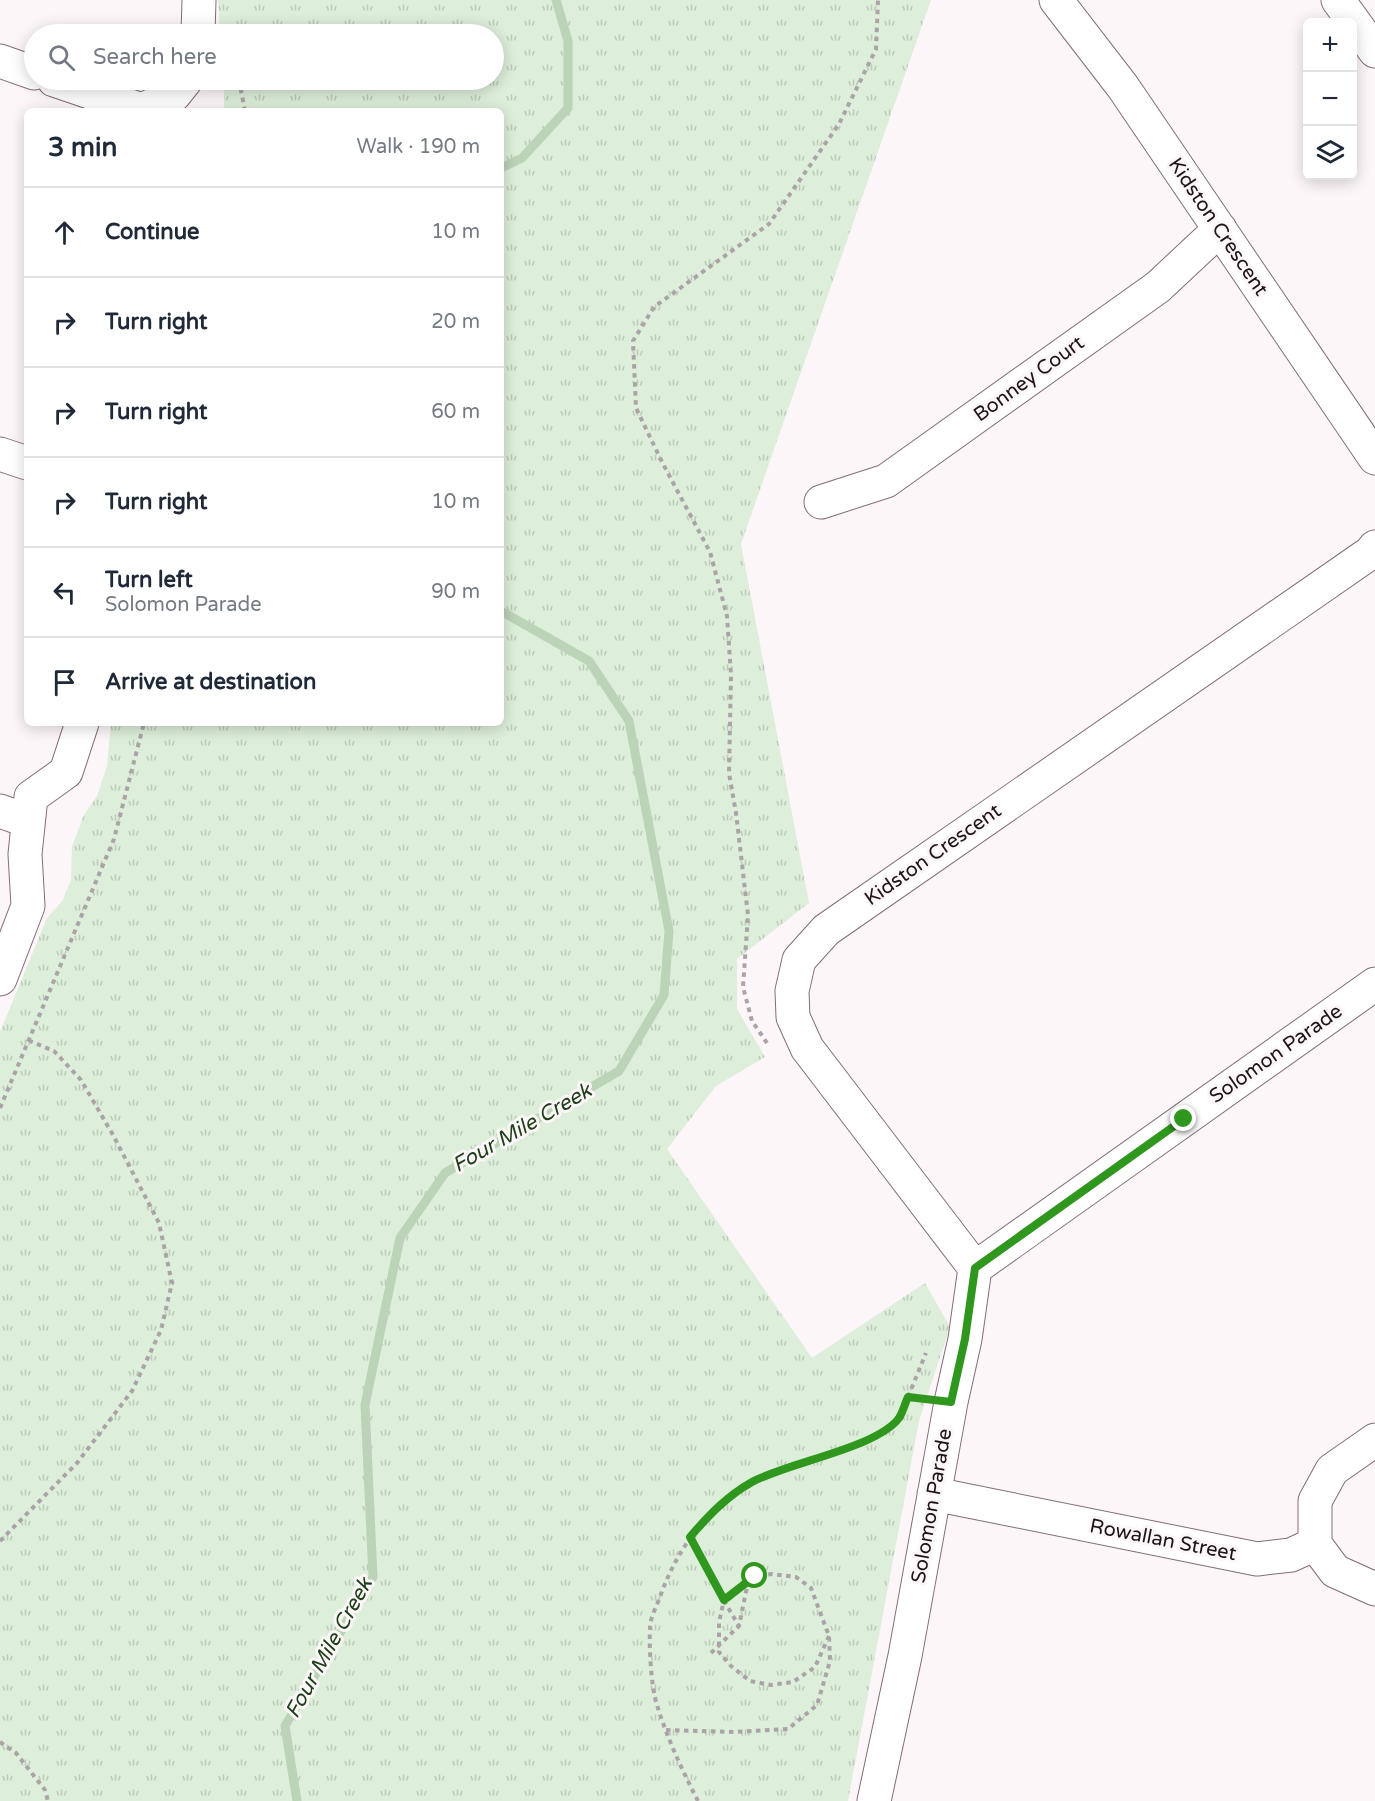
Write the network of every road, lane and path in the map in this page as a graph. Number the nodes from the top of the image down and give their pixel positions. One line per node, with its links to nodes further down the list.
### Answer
1 (199, 0): 5 (street)
2 (878, 0): 27 (path)
3 (1056, 0): 15 (street, Kidston Crescent)
4 (1338, 0): 6 (street)
5 (198, 24)
6 (1375, 51)
7 (0, 61): 8 (street)
8 (24, 69)
9 (83, 90): 12 (street)
10 (178, 90): 13 (street)
11 (241, 90): 14 (path)
12 (136, 108)
13 (146, 108)
14 (244, 108)
15 (1220, 229): 17 (street, Kidston Crescent); 19 (street, Bonney Court)
16 (0, 454): 18 (street)
17 (1375, 458)
18 (24, 462)
19 (821, 502)
20 (1375, 546): 29 (street, Kidston Crescent)
21 (81, 726): 23 (street)
22 (143, 726): 26 (path)
23 (14, 816): 24 (street)
24 (0, 979)
25 (1375, 984): 29 (street, Solomon Parade)
26 (30, 1041): 28 (path); 36 (path)
27 (772, 1049)
28 (0, 1108)
29 (975, 1268): 32 (street, Solomon Parade)
30 (927, 1352): 31 (path)
31 (908, 1397): 32 (path); 35 (path)
32 (951, 1402): 34 (street, Solomon Parade)
33 (1375, 1440): 37 (street)
34 (934, 1494): 37 (street, Rowallan Street); 49 (street, Solomon Parade)
35 (690, 1537): 40 (path); 45 (path)
36 (0, 1541)
37 (1315, 1544): 39 (street)
38 (748, 1582): 40 (path); 41 (path); 42 (path)
39 (1375, 1589)
40 (724, 1600): 41 (path); 43 (path)
41 (740, 1626): 43 (path)
42 (829, 1636): 43 (path); 45 (path)
43 (719, 1645): 44 (path)
44 (711, 1653)
45 (666, 1730): 48 (path)
46 (0, 1743): 47 (path)
47 (48, 1801)
48 (698, 1801)
49 (874, 1801)

